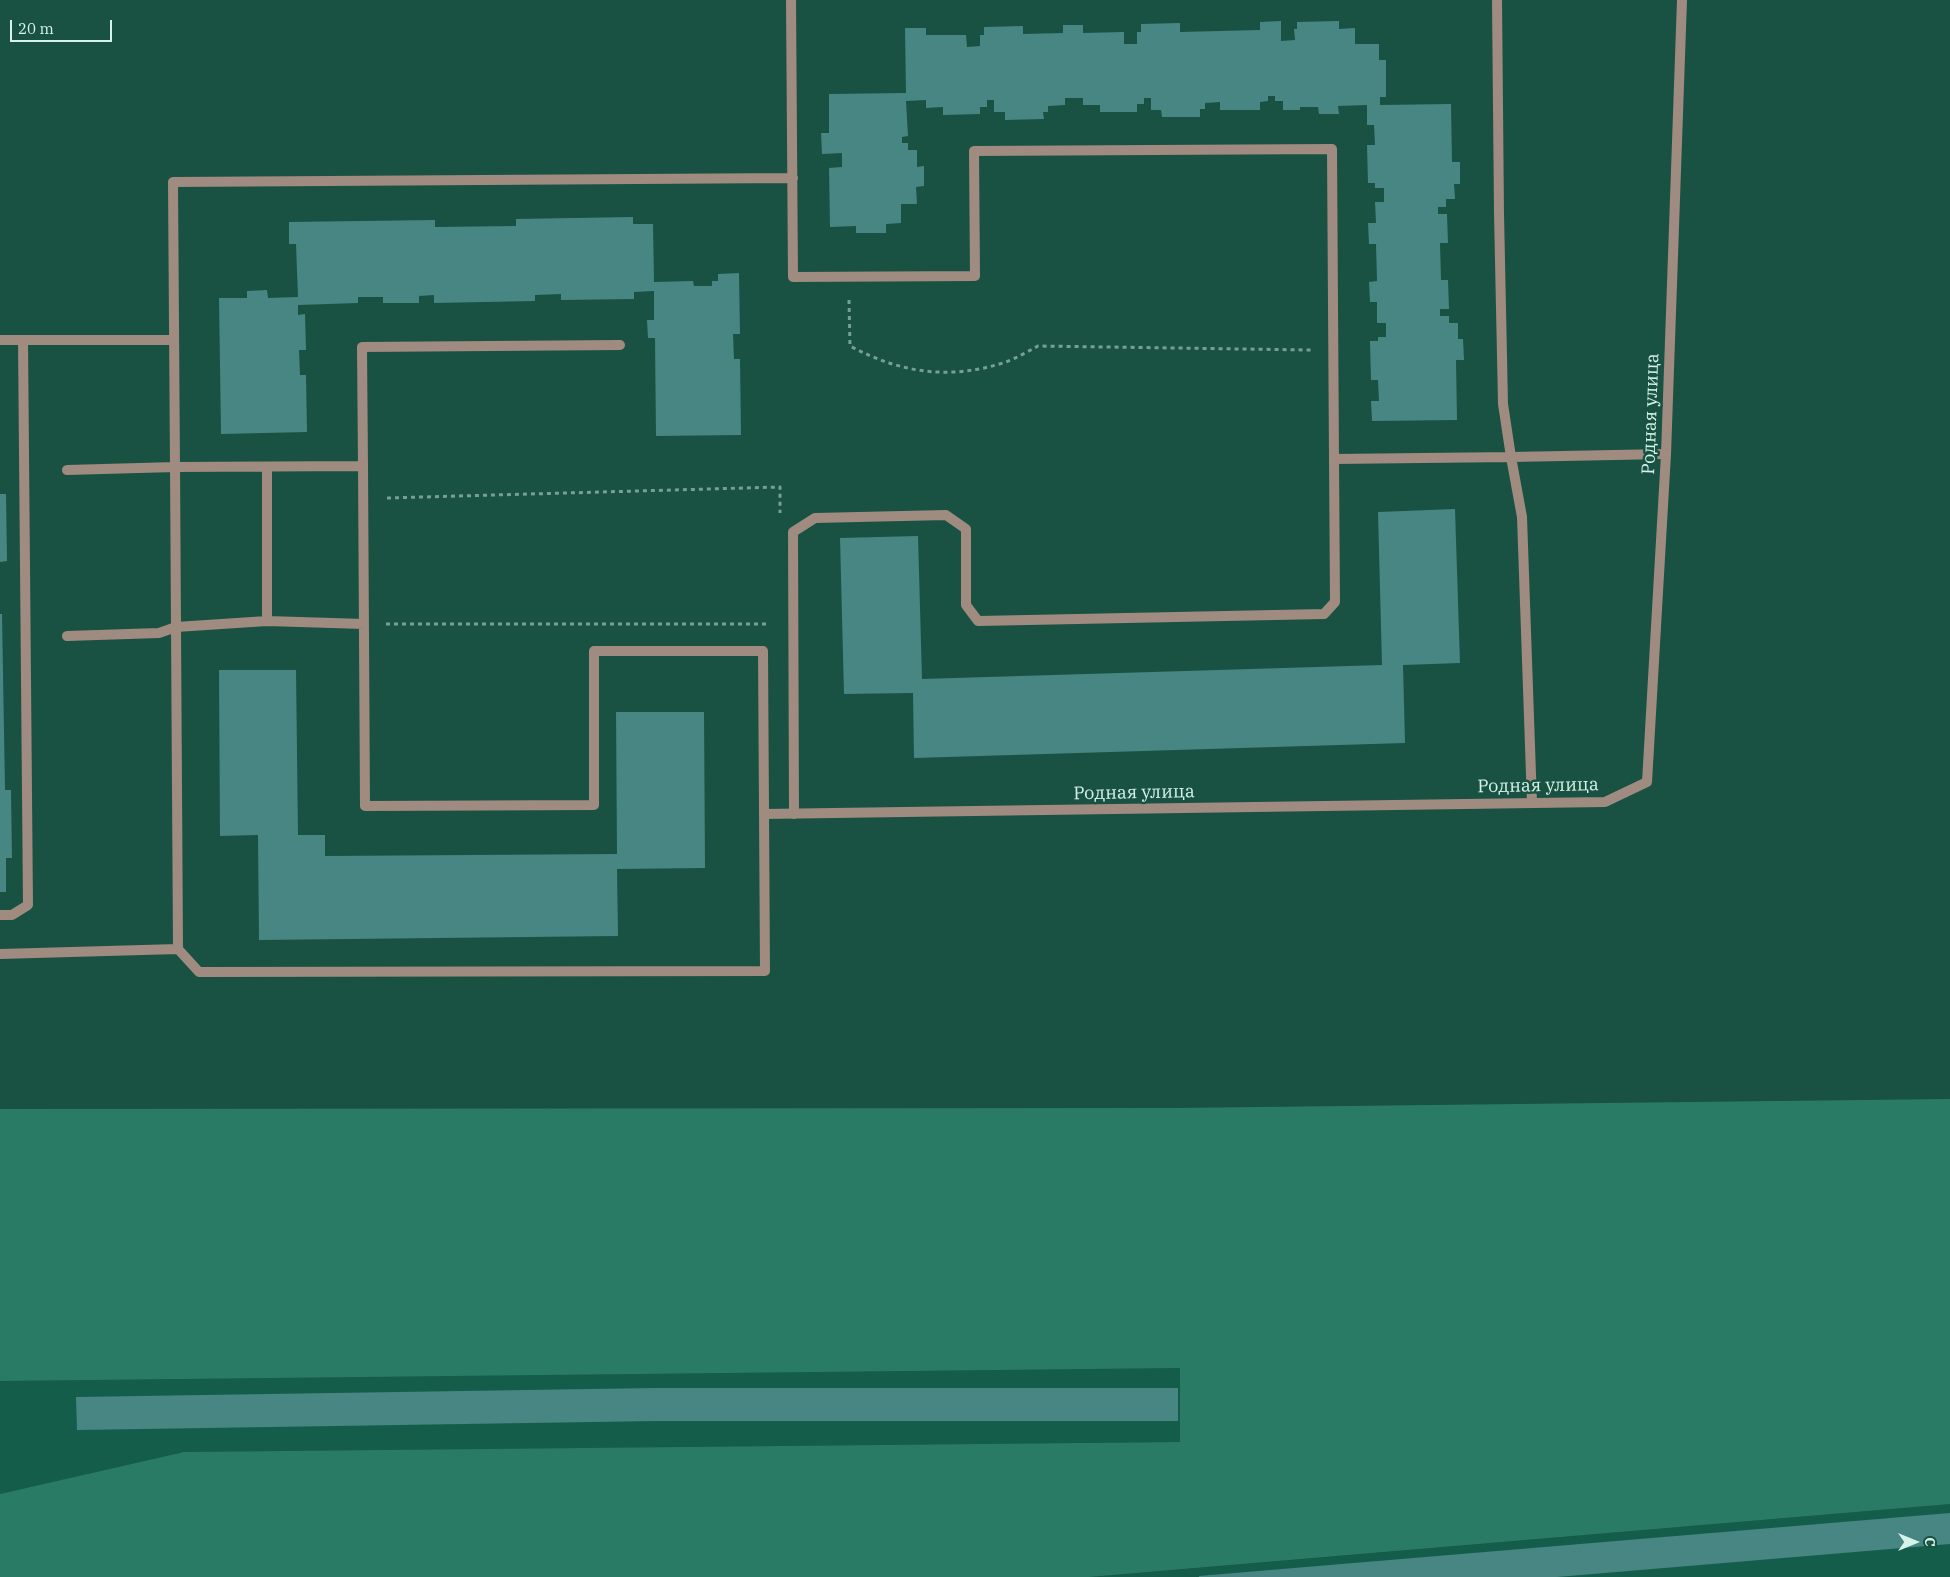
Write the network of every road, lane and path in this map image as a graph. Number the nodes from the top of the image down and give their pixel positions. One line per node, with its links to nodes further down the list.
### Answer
1 (791, 0): 4 (street)
2 (1497, 0): 12 (street)
3 (1682, 0): 11 (street, Родная улица)
4 (793, 178): 5 (street); 8 (street)
5 (848, 277): 10 (path); 10 (street)
6 (0, 340): 7 (street)
7 (23, 340): 8 (street); 28 (street)
8 (174, 340): 16 (street)
9 (620, 345): 15 (street)
10 (1334, 351): 13 (street)
11 (1666, 454): 12 (street); 25 (street, Родная улица)
12 (1511, 457): 13 (street); 25 (street)
13 (1334, 459): 27 (street)
14 (267, 466): 15 (street); 16 (street); 20 (street)
15 (363, 466): 18 (street)
16 (175, 467): 17 (street); 23 (street)
17 (67, 470)
18 (364, 499): 19 (path); 21 (street)
19 (780, 517)
20 (267, 621): 21 (street); 23 (street)
21 (364, 624): 22 (path); 26 (street)
22 (773, 624)
23 (176, 627): 24 (street); 29 (street)
24 (67, 636)
25 (1532, 803): 27 (street, Родная улица)
26 (764, 814): 27 (street, Родная улица); 29 (street)
27 (794, 814)
28 (0, 915)
29 (178, 949): 30 (street)
30 (0, 954)

